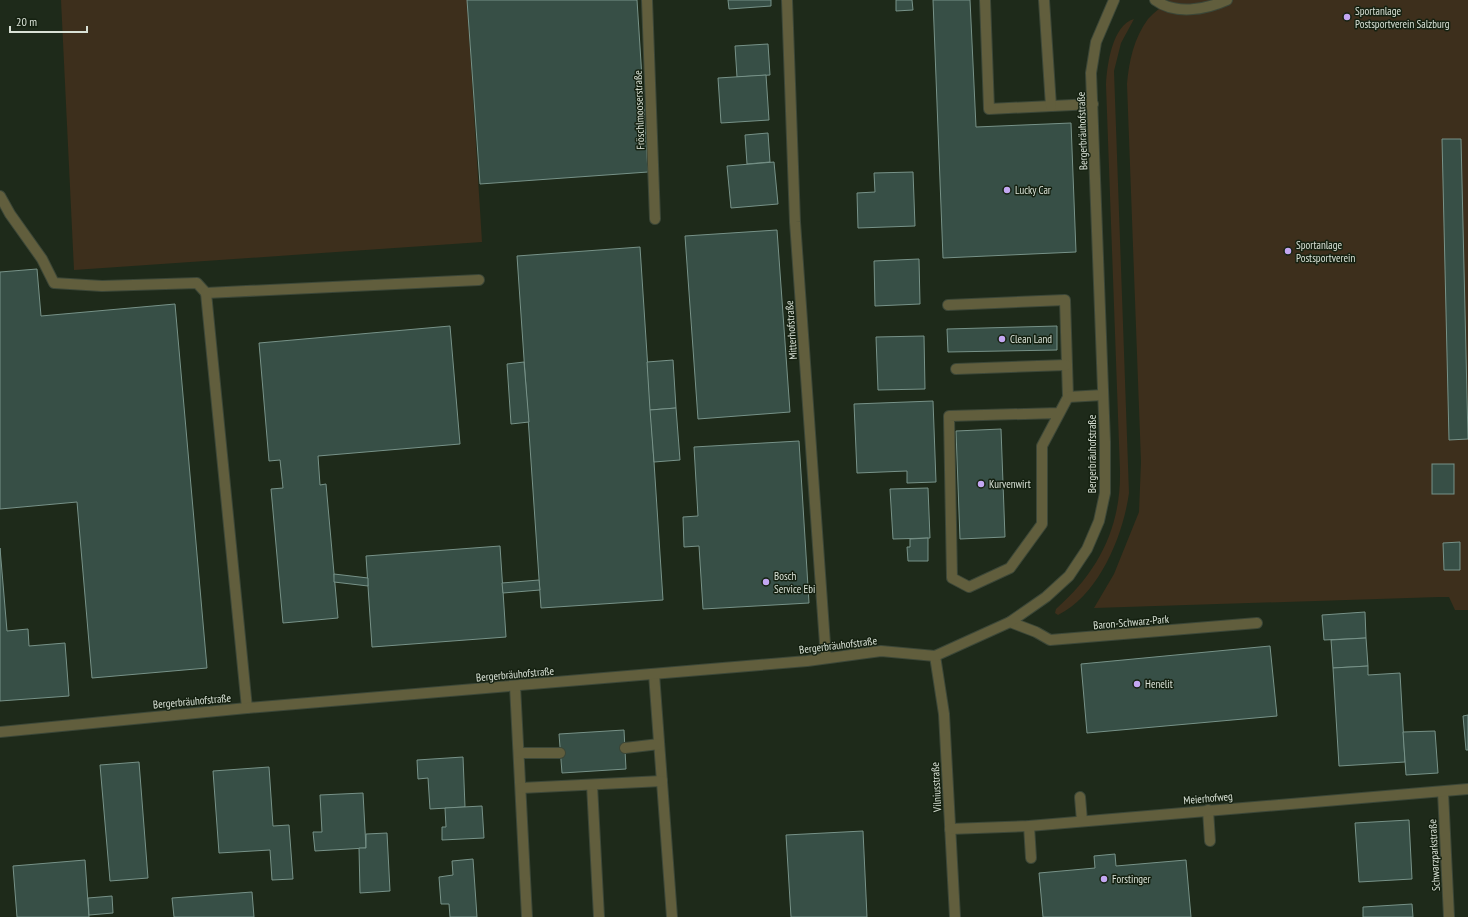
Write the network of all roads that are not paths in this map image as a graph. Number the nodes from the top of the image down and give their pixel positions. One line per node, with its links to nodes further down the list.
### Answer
1 (647, 0): 11 (street, Fröschlmooserstraße)
2 (787, 0): 23 (street, Mitterhofstraße)
3 (985, 0): 9 (street)
4 (1044, 0): 9 (street)
5 (1114, 0): 8 (street, Bergerbräuhofstraße)
6 (1155, 0): 7 (street)
7 (1227, 0)
8 (1093, 104): 9 (street); 17 (street, Bergerbräuhofstraße)
9 (1051, 106)
10 (0, 196): 13 (street)
11 (655, 219)
12 (480, 280): 13 (street)
13 (206, 293): 26 (street)
14 (948, 305): 15 (street)
15 (1066, 365): 16 (street); 18 (street)
16 (956, 369)
17 (1103, 395): 18 (street); 20 (street, Bergerbräuhofstraße)
18 (1068, 397): 19 (street)
19 (1059, 413): 19 (street)
20 (1010, 622): 21 (street, Baron-Schwarz-Park); 22 (street, Bergerbräuhofstraße)
21 (1257, 623)
22 (935, 656): 23 (street, Bergerbräuhofstraße); 41 (street, Vilniusstraße)
23 (826, 658): 24 (street, Bergerbräuhofstraße)
24 (654, 674): 25 (street, Bergerbräuhofstraße); 28 (street)
25 (515, 686): 26 (street, Bergerbräuhofstraße); 30 (street)
26 (247, 708): 27 (street, Bergerbräuhofstraße)
27 (0, 732)
28 (659, 744): 29 (street); 32 (street)
29 (625, 748)
30 (519, 753): 31 (street); 34 (street)
31 (560, 753)
32 (662, 781): 33 (street); 46 (street)
33 (592, 785): 34 (street); 45 (street)
34 (521, 788): 44 (street)
35 (1468, 789): 36 (street, Meierhofweg)
36 (1443, 792): 38 (street, Meierhofweg); 48 (street, Schwarzparkstraße)
37 (1080, 797): 39 (street)
38 (1208, 810): 39 (street, Meierhofweg); 42 (street)
39 (1082, 821): 40 (street, Meierhofweg)
40 (1029, 826): 41 (street, Meierhofweg); 43 (street)
41 (950, 830): 47 (street, Vilniusstraße)
42 (1210, 841)
43 (1031, 858)
44 (527, 917)
45 (599, 917)
46 (672, 917)
47 (956, 917)
48 (1449, 917)

